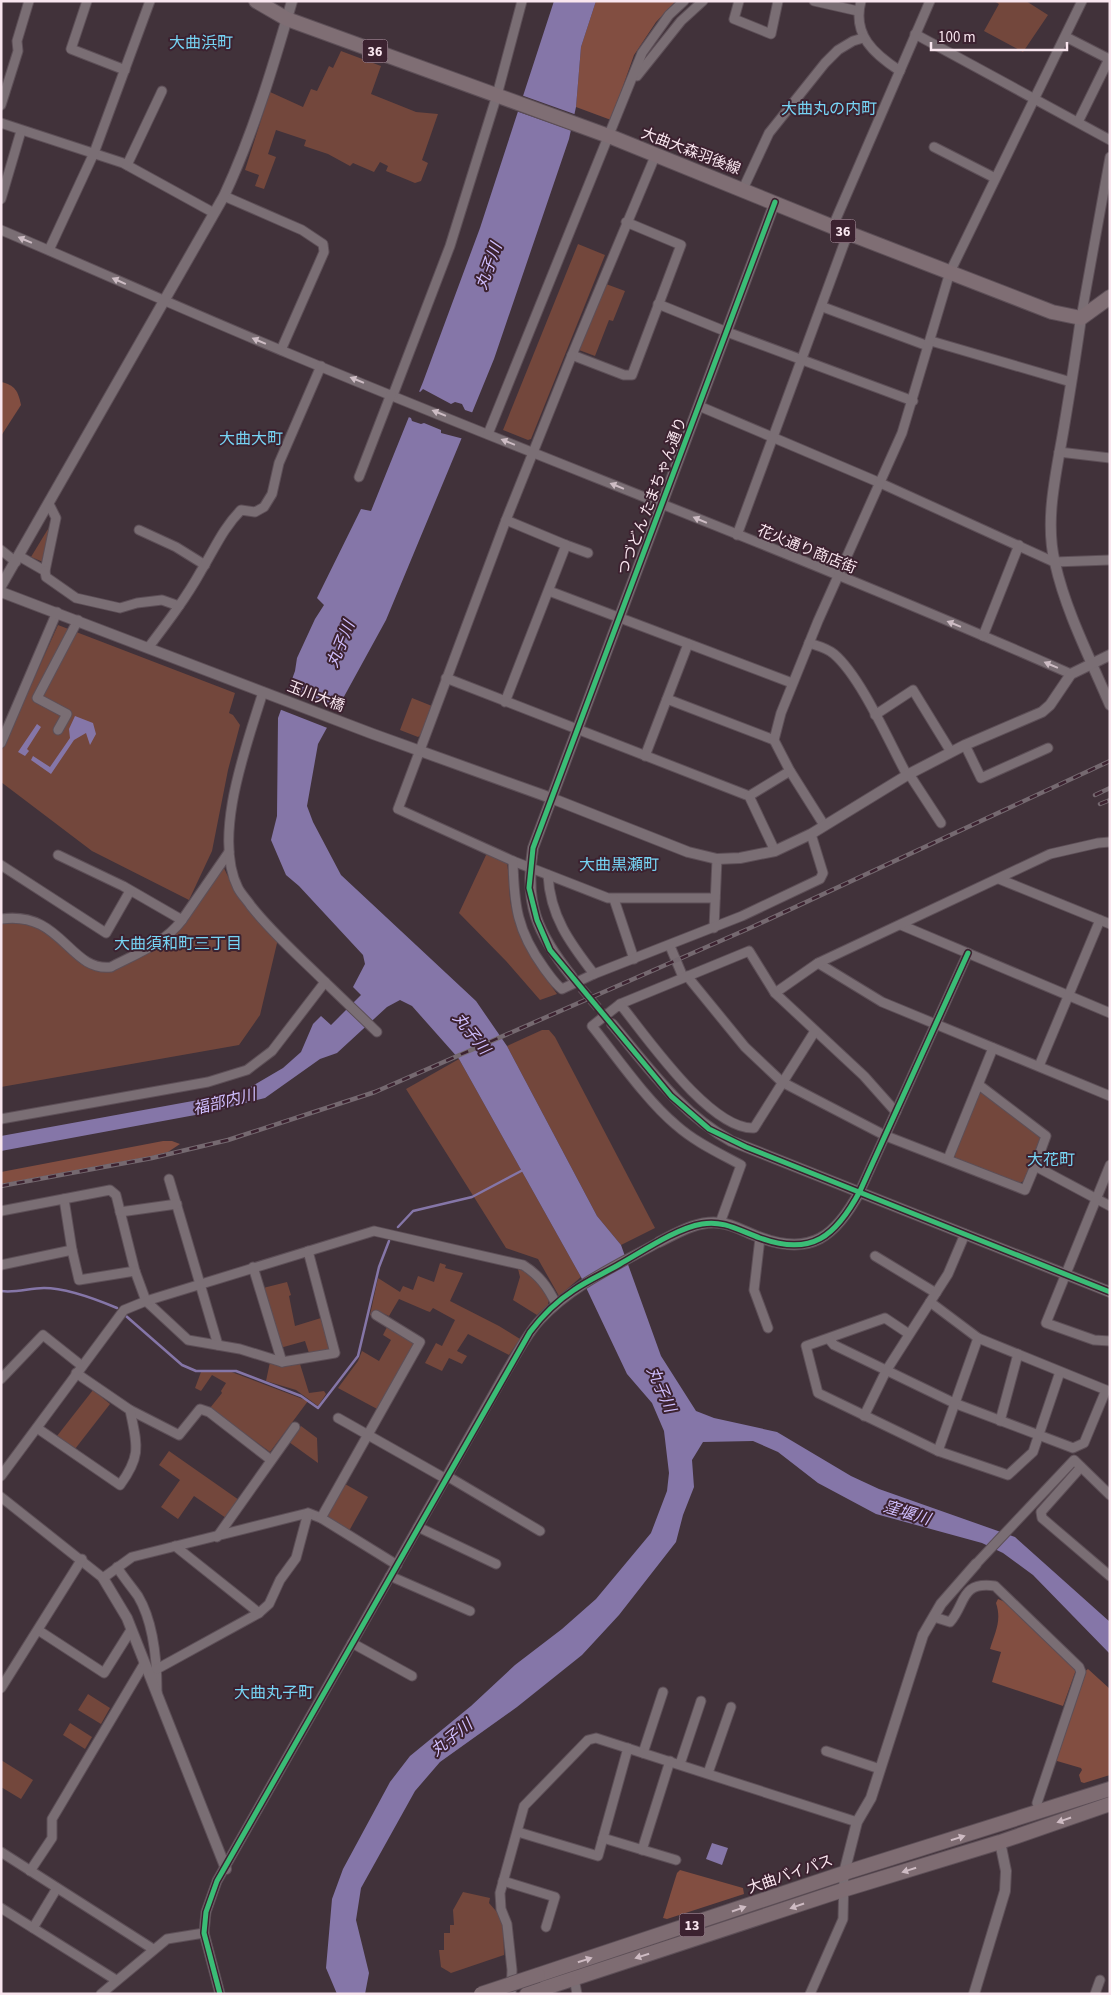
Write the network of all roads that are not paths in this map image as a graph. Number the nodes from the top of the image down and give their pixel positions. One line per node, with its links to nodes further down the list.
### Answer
1 (29, 1): 26 (street)
2 (87, 1): 20 (street)
3 (150, 1): 20 (street)
4 (256, 1): 16 (main road, 大曲大森羽後線 / 36)
5 (292, 1): 16 (street)
6 (522, 1): 24 (street)
7 (684, 1): 22 (street)
8 (703, 1): 22 (street)
9 (739, 1): 10 (street)
10 (778, 1)
11 (814, 1): 15 (street)
12 (861, 1): 15 (street)
13 (930, 1): 17 (street)
14 (1082, 1): 18 (street)
15 (858, 11): 19 (street)
16 (286, 19): 24 (main road, 大曲大森羽後線 / 36); 39 (street)
17 (915, 34): 21 (street); 25 (street)
18 (1066, 37): 25 (street); 28 (street)
19 (863, 38): 21 (street); 38 (street)
20 (125, 70): 33 (street)
21 (900, 71): 46 (street)
22 (632, 82): 30 (street)
23 (162, 91): 36 (street)
24 (497, 95): 30 (main road, 大曲大森羽後線 / 36); 63 (street)
25 (1036, 99): 28 (street); 37 (street)
26 (1, 105)
27 (1, 122): 29 (street)
28 (1078, 122): 31 (street)
29 (21, 130): 33 (street); 41 (street)
30 (608, 136): 34 (main road, 大曲大森羽後線 / 36); 66 (street)
31 (1110, 140)
32 (934, 147): 37 (street)
33 (94, 153): 36 (street); 49 (street)
34 (656, 154): 38 (main road, 大曲大森羽後線 / 36); 45 (street)
35 (1110, 157): 43 (street)
36 (127, 165): 44 (street)
37 (995, 178): 50 (street)
38 (743, 189): 42 (main road, 大曲大森羽後線 / 36)
39 (224, 196): 44 (street); 58 (street)
40 (1110, 198): 43 (street)
41 (1, 199)
42 (775, 202): 46 (main road, 大曲大森羽後線 / 36); 56 (street, つづどん たまちゃん通り)
43 (1101, 204): 55 (street)
44 (214, 213): 52 (street)
45 (626, 222): 53 (street); 59 (street)
46 (833, 226): 48 (main road, 大曲大森羽後線 / 36)
47 (1, 230): 49 (street, 花火通り商店街, one-way to 47)
48 (848, 233): 50 (main road, 大曲大森羽後線 / 36); 54 (street)
49 (49, 250): 52 (street, 花火通り商店街, one-way to 49)
50 (950, 272): 55 (main road, 大曲大森羽後線 / 36); 57 (street)
51 (1110, 297): 55 (main road)
52 (164, 299): 58 (street, 花火通り商店街, one-way to 52); 73 (street)
53 (658, 304): 56 (street); 59 (street)
54 (823, 307): 57 (street); 60 (street)
55 (1081, 318): 62 (street)
56 (727, 332): 60 (street); 65 (street, つづどん たまちゃん通り)
57 (930, 344): 62 (street); 64 (street)
58 (281, 350): 61 (street, 花火通り商店街)
59 (572, 355): 68 (street)
60 (803, 360): 64 (street); 67 (street)
61 (320, 366): 63 (street, 花火通り商店街, one-way to 61); 85 (street)
62 (1071, 382): 69 (street)
63 (392, 394): 66 (street, 花火通り商店街, one-way to 63); 71 (street)
64 (913, 400): 72 (street)
65 (699, 406): 67 (street); 74 (street, つづどん たまちゃん通り)
66 (486, 433): 68 (street, 花火通り商店街, one-way to 66)
67 (773, 437): 72 (street); 77 (street)
68 (532, 451): 74 (street, 花火通り商店街, one-way to 68); 75 (street)
69 (1059, 452): 70 (street); 84 (street)
70 (1110, 458)
71 (358, 477)
72 (878, 482): 79 (street); 87 (street)
73 (49, 504): 82 (street); 86 (street)
74 (662, 504): 77 (street, 花火通り商店街, one-way to 74); 93 (street, つづどん たまちゃん通り)
75 (506, 520): 78 (street); 102 (street)
76 (139, 530): 85 (street)
77 (737, 535): 87 (street, 花火通り商店街)
78 (566, 545): 81 (street); 89 (street)
79 (1019, 545): 84 (street); 95 (street)
80 (1, 550): 82 (street)
81 (588, 553)
82 (18, 559): 86 (street); 88 (street)
83 (1110, 560): 84 (street)
84 (1054, 562): 100 (street)
85 (205, 565): 91 (street)
86 (45, 571): 91 (street)
87 (837, 576): 95 (street, 花火通り商店街, one-way to 87); 96 (street)
88 (1, 586)
89 (549, 591): 93 (street); 107 (street)
90 (1, 592): 92 (street, 玉川大橋)
91 (179, 606): 98 (street)
92 (57, 612): 94 (street, 玉川大橋); 113 (street)
93 (619, 619): 97 (street); 111 (street, つづどん たまちゃん通り)
94 (78, 620): 98 (street, 玉川大橋); 110 (street)
95 (983, 636): 101 (street, 花火通り商店街, one-way to 95)
96 (809, 643): 103 (street); 109 (street)
97 (688, 644): 103 (street); 106 (street)
98 (148, 648): 105 (street, 玉川大橋)
99 (1110, 655): 100 (street)
100 (1093, 664): 101 (street); 104 (street)
101 (1071, 674): 114 (street, 玉川大橋)
102 (446, 678): 107 (street); 116 (street)
103 (792, 683): 112 (street)
104 (1106, 684): 108 (street)
105 (263, 692): 116 (street, 玉川大橋); 128 (street)
106 (667, 699): 112 (street); 118 (street)
107 (505, 702): 111 (street)
108 (1110, 705)
109 (875, 715): 117 (street); 120 (street)
110 (58, 730)
111 (576, 730): 118 (street); 122 (street, つづどん たまちゃん通り)
112 (774, 740): 119 (street)
113 (1, 743)
114 (966, 745): 115 (street); 117 (street, 玉川大橋)
115 (1048, 748)
116 (419, 750): 122 (street, 玉川大橋); 131 (street)
117 (951, 752): 120 (street, 玉川大橋)
118 (645, 756): 121 (street)
119 (790, 771): 121 (street); 124 (street)
120 (908, 774): 123 (street); 124 (street, 玉川大橋)
121 (749, 796): 127 (street)
122 (551, 798): 130 (street, 玉川大橋); 133 (street, つづどん たまちゃん通り)
123 (941, 823)
124 (824, 825): 125 (street, 玉川大橋)
125 (810, 834): 127 (street, 玉川大橋); 144 (street)
126 (1110, 842): 135 (street)
127 (775, 851): 130 (street, 玉川大橋)
128 (229, 852): 140 (street); 152 (street)
129 (58, 855): 136 (street)
130 (717, 859): 137 (street)
131 (513, 861): 133 (street); 149 (street)
132 (1, 865): 136 (street)
133 (530, 868): 134 (street); 151 (street, つづどん たまちゃん通り)
134 (548, 875): 138 (street); 149 (street)
135 (999, 879): 141 (street); 143 (street)
136 (130, 891): 140 (street)
137 (715, 898): 138 (street); 144 (street)
138 (614, 899): 147 (street)
139 (1, 919): 140 (street)
140 (182, 920)
141 (1100, 920): 142 (street); 154 (street)
142 (1110, 924)
143 (901, 925): 146 (street); 148 (street)
144 (714, 928): 145 (street)
145 (670, 946): 147 (street); 150 (street)
146 (968, 953): 154 (street); 158 (street)
147 (634, 959): 149 (street)
148 (818, 963): 153 (street); 158 (street)
149 (594, 974)
150 (685, 976): 153 (street); 155 (street); 163 (street)
151 (572, 977)
152 (325, 982): 160 (street); 167 (street)
153 (775, 992): 159 (street)
154 (1066, 995): 156 (street); 162 (street)
155 (620, 1004): 163 (street); 181 (street)
156 (1110, 1013)
157 (612, 1024): 174 (street)
158 (937, 1024): 161 (street); 166 (street)
159 (815, 1031): 163 (street); 166 (street)
160 (377, 1032)
161 (993, 1048): 162 (street); 164 (street)
162 (1039, 1066): 165 (street)
163 (782, 1082): 168 (street)
164 (979, 1085): 169 (street); 171 (street)
165 (1110, 1096)
166 (896, 1112): 168 (street)
167 (1, 1119)
168 (886, 1136): 169 (street); 174 (street)
169 (948, 1159): 171 (street)
170 (1110, 1165): 173 (street)
171 (1035, 1166): 175 (street)
172 (170, 1179): 177 (street)
173 (1107, 1180): 175 (street)
174 (860, 1191): 182 (street); 183 (street)
175 (1095, 1198): 178 (street); 191 (street)
176 (64, 1200): 179 (street); 180 (street); 185 (street)
177 (177, 1204): 180 (street); 192 (street)
178 (1110, 1206)
179 (1, 1211)
180 (120, 1212): 190 (street)
181 (720, 1223): 183 (street); 184 (street)
182 (965, 1234): 191 (street); 194 (street)
183 (760, 1238): 199 (street)
184 (659, 1242): 197 (street)
185 (72, 1250): 188 (street); 190 (street)
186 (308, 1251): 189 (street); 197 (street); 206 (street)
187 (875, 1256): 194 (street)
188 (1, 1266)
189 (253, 1267): 192 (street); 206 (street)
190 (135, 1271): 195 (street)
191 (1064, 1274): 193 (street); 203 (street)
192 (201, 1284): 195 (street); 204 (street)
193 (1110, 1292)
194 (936, 1293): 196 (street)
195 (146, 1301): 204 (street); 207 (street)
196 (930, 1302): 200 (street); 201 (street)
197 (556, 1304): 227 (street)
198 (376, 1315): 219 (street)
199 (768, 1328)
200 (909, 1334): 202 (street); 208 (street)
201 (978, 1338): 205 (street); 212 (street)
202 (829, 1339): 208 (street); 214 (street)
203 (1110, 1341)
204 (218, 1346): 206 (street)
205 (1018, 1354): 209 (street); 216 (street)
206 (282, 1362)
207 (82, 1366): 210 (street); 211 (street)
208 (886, 1371): 212 (street); 214 (street)
209 (1060, 1372): 220 (street); 221 (street)
210 (76, 1373): 213 (street); 218 (street)
211 (1, 1379)
212 (954, 1403): 216 (street); 222 (street)
213 (130, 1410): 218 (street); 223 (street)
214 (864, 1416): 222 (street)
215 (338, 1418): 219 (street)
216 (1000, 1421): 220 (street)
217 (295, 1427): 223 (street)
218 (37, 1428): 226 (street)
219 (368, 1435): 227 (street); 231 (street)
220 (1039, 1435): 221 (street); 222 (street)
221 (1073, 1448): 224 (street)
222 (938, 1451)
223 (271, 1460): 234 (street)
224 (1074, 1460): 225 (street); 238 (street)
225 (1081, 1467): 228 (street); 242 (street)
226 (1, 1476)
227 (447, 1478): 232 (street); 233 (street)
228 (1108, 1491)
229 (1, 1497): 236 (street)
230 (308, 1513): 231 (street); 234 (street); 245 (street)
231 (322, 1518): 239 (street)
232 (418, 1527): 237 (street); 239 (street)
233 (540, 1530)
234 (217, 1537): 235 (street)
235 (174, 1546): 240 (street); 245 (street)
236 (82, 1559): 243 (street); 247 (street)
237 (496, 1564)
238 (976, 1564): 246 (street)
239 (397, 1565): 241 (street)
240 (117, 1567): 243 (street); 251 (street)
241 (390, 1576): 244 (street); 249 (street)
242 (1110, 1576)
243 (103, 1578): 248 (street)
244 (470, 1610)
245 (259, 1612): 251 (street)
246 (934, 1617): 263 (street); 266 (street)
247 (38, 1630): 248 (street); 253 (street)
248 (132, 1630): 250 (street)
249 (352, 1644): 252 (street); 275 (street)
250 (144, 1664): 255 (street); 276 (street)
251 (157, 1669): 255 (street)
252 (412, 1676)
253 (1, 1688)
254 (663, 1692): 260 (street)
255 (157, 1698): 275 (street)
256 (701, 1701): 262 (street)
257 (731, 1708): 264 (street)
258 (628, 1748): 260 (street); 269 (street); 270 (street)
259 (826, 1751): 263 (street)
260 (643, 1753): 261 (street)
261 (670, 1761): 262 (street); 272 (street)
262 (680, 1764): 264 (street)
263 (880, 1769): 268 (street)
264 (708, 1774): 268 (street)
265 (1110, 1789): 277 (highway, 大曲バイパス / 13, one-way to 265)
266 (1037, 1803)
267 (1110, 1804): 271 (highway, 大曲バイパス / 13, one-way to 271)
268 (856, 1822): 277 (street)
269 (518, 1832): 270 (street); 278 (street)
270 (603, 1838): 272 (street)
271 (1000, 1842): 280 (highway, 大曲バイパス / 13, one-way to 280); 297 (street)
272 (642, 1850): 274 (street)
273 (1, 1852): 276 (street)
274 (676, 1860)
275 (226, 1869): 284 (street)
276 (30, 1871): 279 (street)
277 (844, 1872): 280 (street); 289 (highway, 大曲バイパス / 13, one-way to 277)
278 (503, 1881): 282 (street); 293 (street)
279 (57, 1888): 283 (street); 285 (street)
280 (843, 1890): 286 (highway, 大曲バイパス / 13, one-way to 286); 296 (street)
281 (1, 1908): 283 (street)
282 (546, 1927)
283 (33, 1928): 287 (street)
284 (204, 1933): 285 (street); 291 (street)
285 (153, 1948): 287 (street)
286 (574, 1978): 289 (highway, 大曲バイパス / 13); 295 (street)
287 (116, 1980): 290 (street)
288 (1100, 1980): 298 (street)
289 (540, 1982): 292 (highway, 大曲バイパス / 13, bridge); 294 (highway, 大曲バイパス / 13)
290 (101, 1994)
291 (220, 1994)
292 (481, 1994)
293 (511, 1994)
294 (527, 1994)
295 (577, 1994)
296 (810, 1994)
297 (974, 1994)
298 (1095, 1994)

